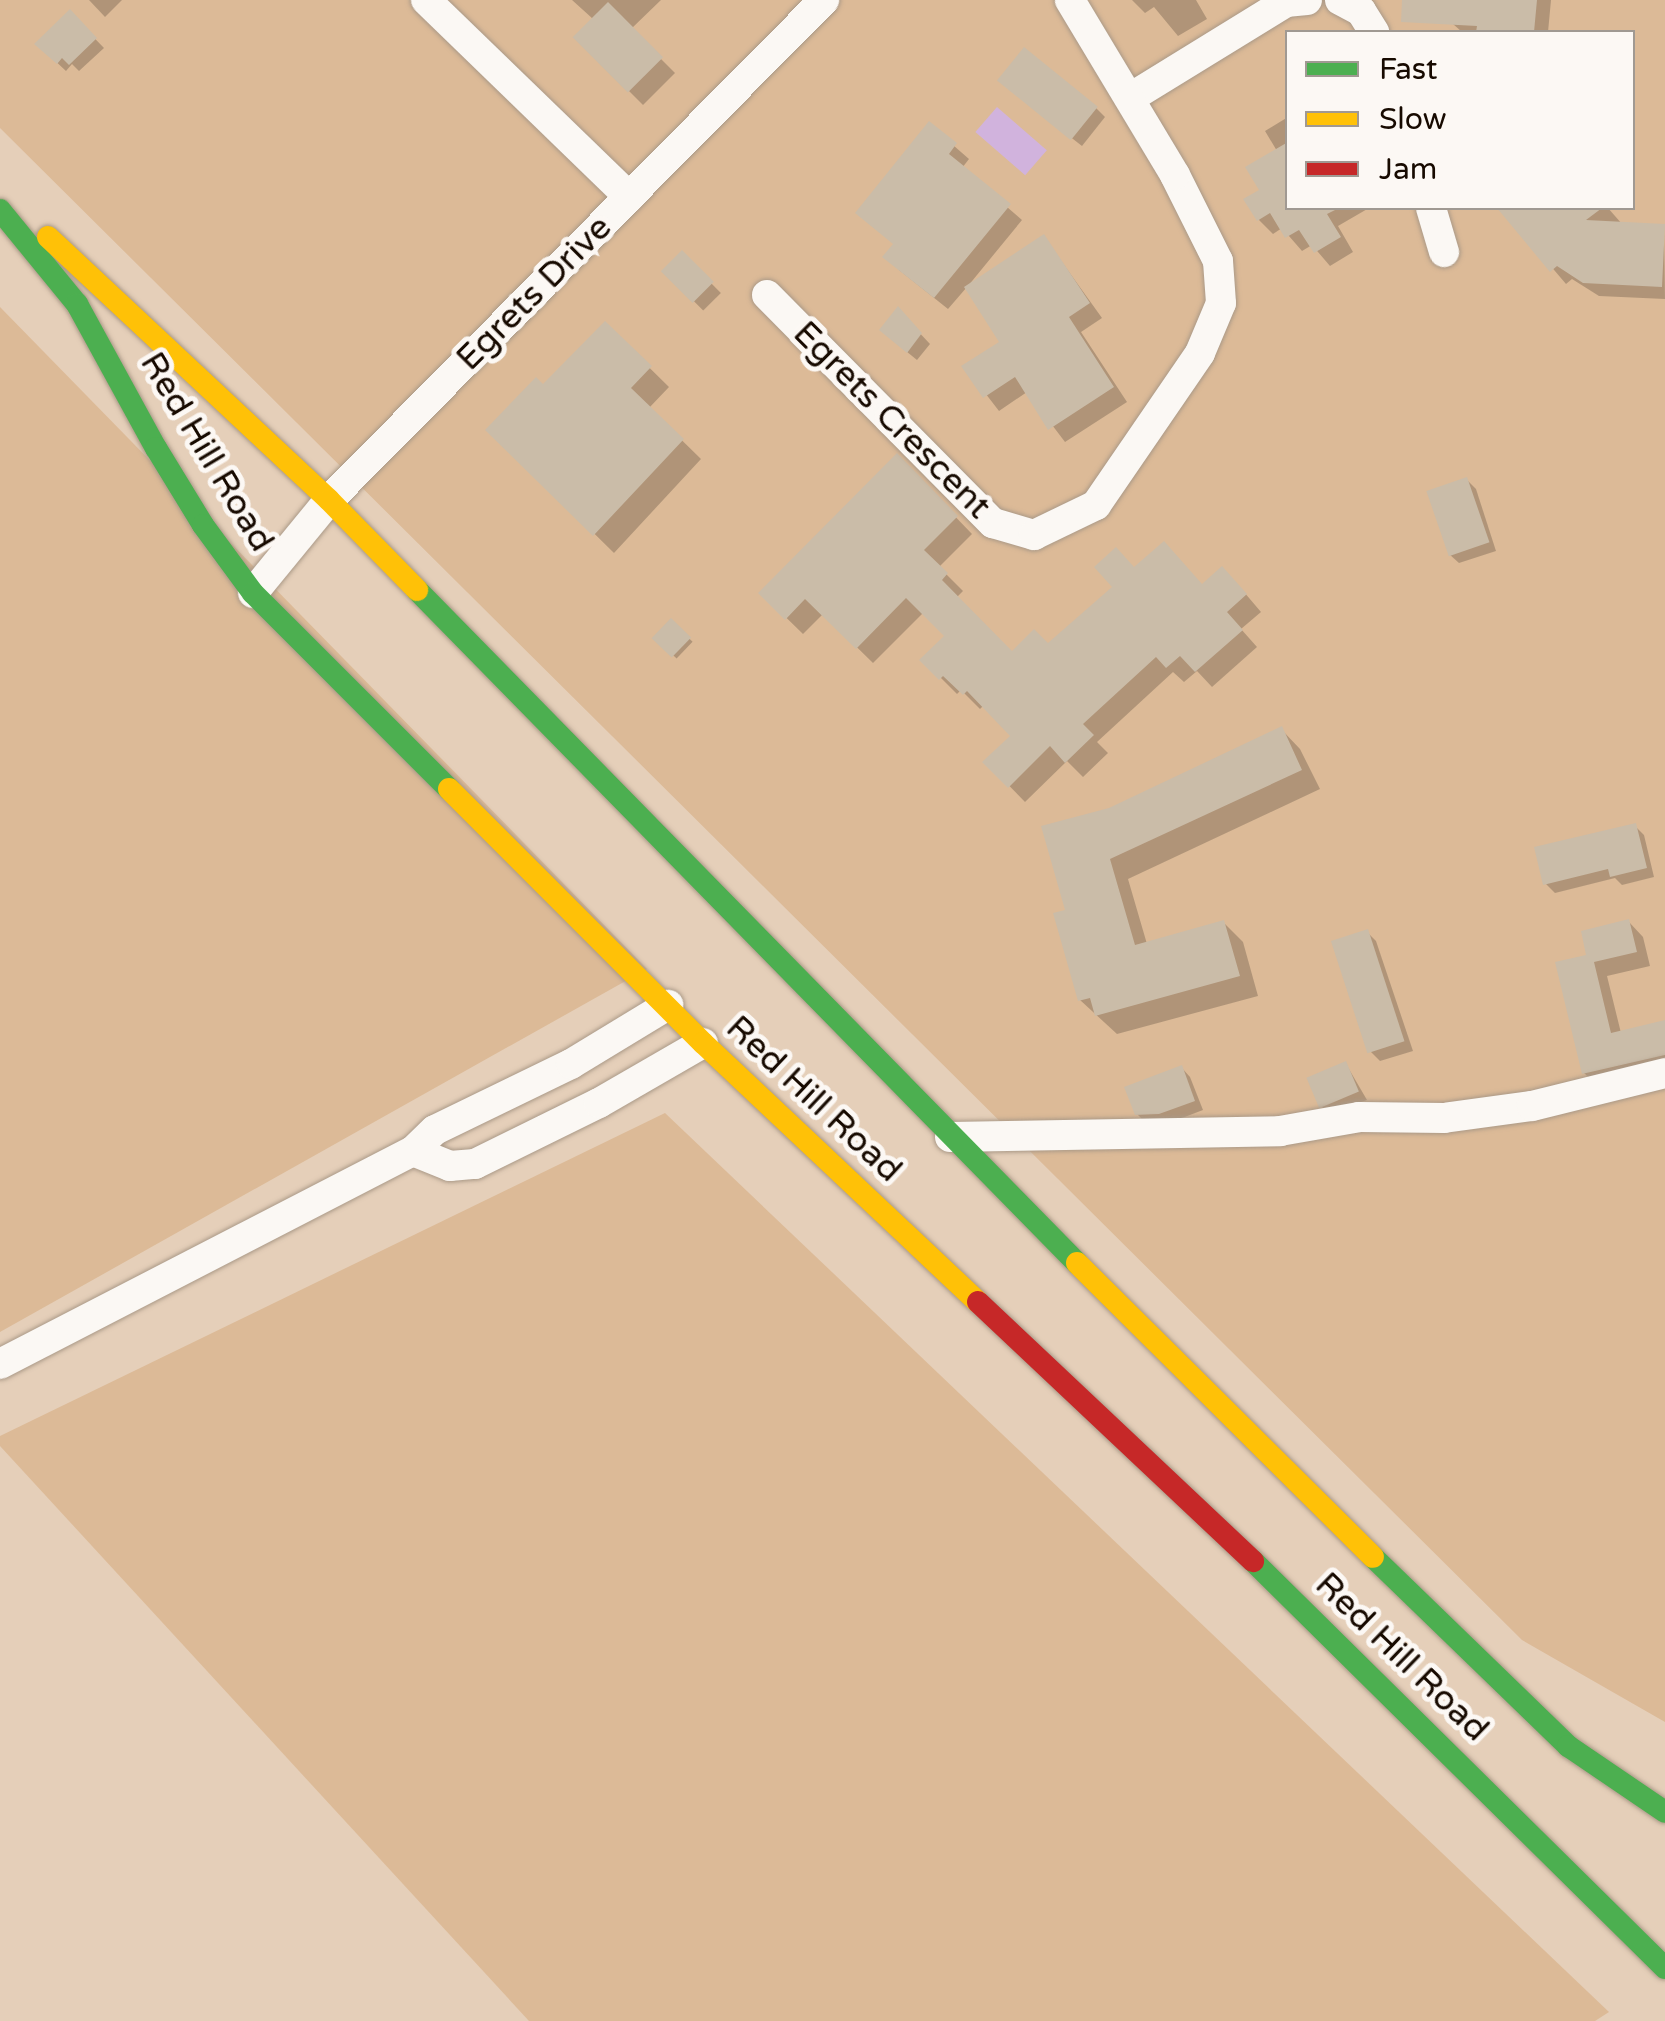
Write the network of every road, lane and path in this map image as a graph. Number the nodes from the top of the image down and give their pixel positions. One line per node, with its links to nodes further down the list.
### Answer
1 (426, 0): 9 (street)
2 (824, 0): 9 (street, Egrets Drive)
3 (1070, 0): 7 (street, Egrets Crescent)
4 (1307, 0): 7 (street)
5 (1340, 0): 6 (street)
6 (1373, 30)
7 (1130, 98): 13 (street, Egrets Crescent)
8 (0, 194): 14 (main road, Red Hill Road)
9 (629, 197): 14 (street, Egrets Drive)
10 (0, 210): 15 (main road, Red Hill Road)
11 (1432, 210): 12 (street)
12 (1444, 252)
13 (767, 295)
14 (329, 500): 15 (street, Egrets Drive); 19 (main road, Red Hill Road)
15 (253, 593): 16 (main road, Red Hill Road)
16 (668, 1005): 17 (main road, Red Hill Road); 20 (street)
17 (703, 1043): 20 (street); 23 (main road, Red Hill Road)
18 (1665, 1073): 19 (street)
19 (950, 1136): 22 (main road, Red Hill Road)
20 (413, 1151): 21 (street)
21 (0, 1364)
22 (1657, 1805)
23 (1665, 1968)

